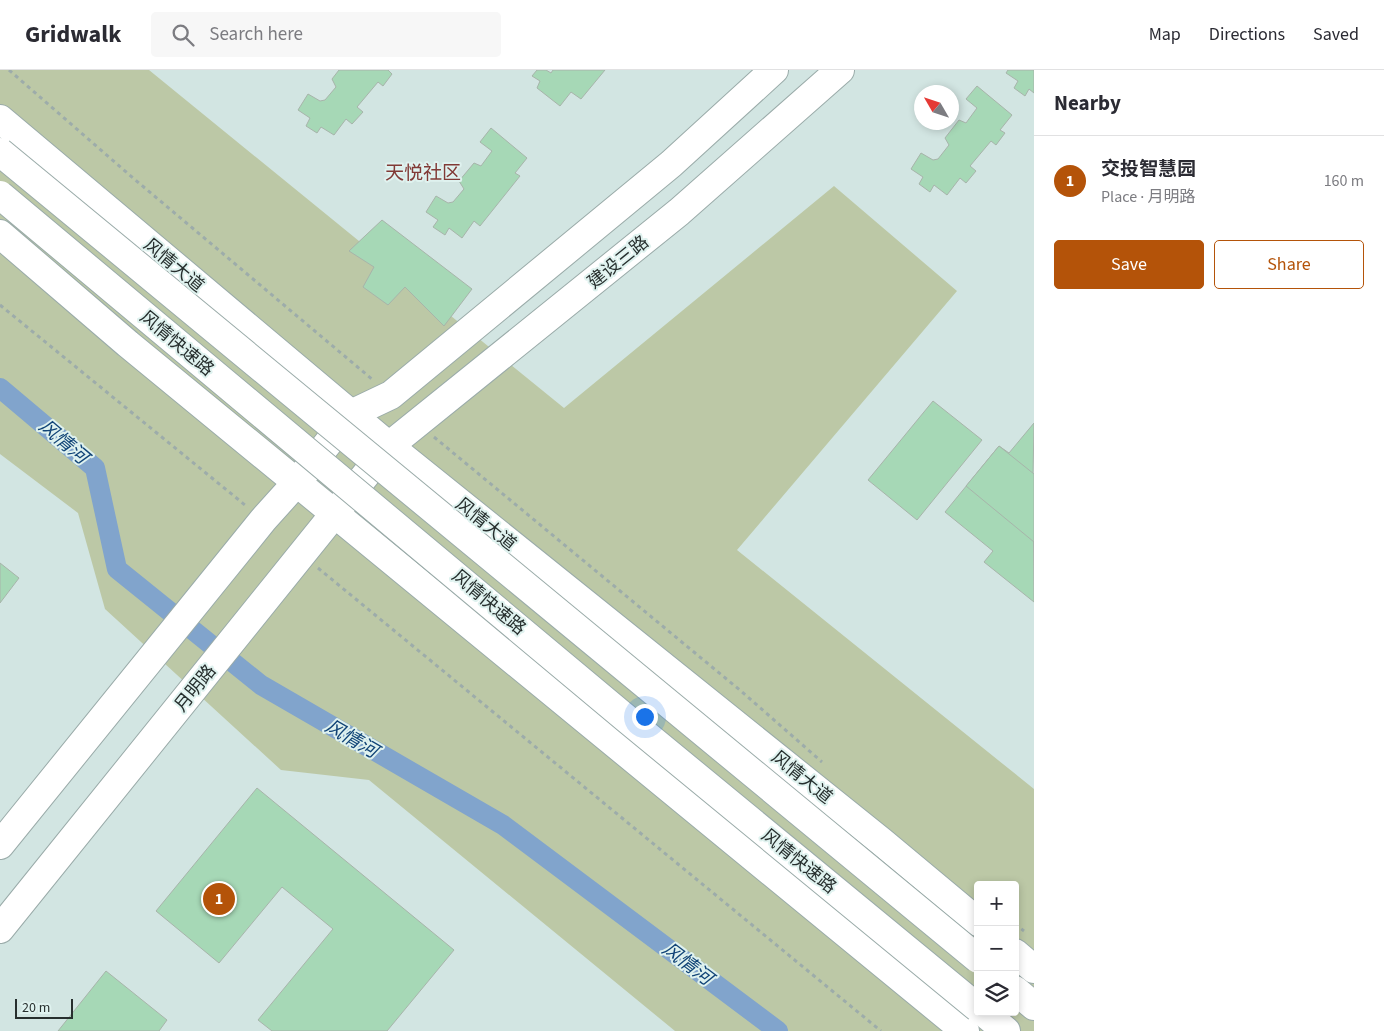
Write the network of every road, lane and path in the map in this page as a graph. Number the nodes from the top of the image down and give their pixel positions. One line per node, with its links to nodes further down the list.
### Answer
1 (9, 70): 9 (path)
2 (774, 70): 9 (main road)
3 (840, 70): 11 (main road, 建设三路)
4 (0, 119): 10 (main road, 风情大道)
5 (0, 152): 21 (main road, 风情快速路, bridge)
6 (0, 195): 25 (main road, 风情快速路, bridge)
7 (0, 234): 13 (main road)
8 (0, 305): 15 (path)
9 (391, 395): 10 (main road)
10 (351, 414): 12 (main road, 风情大道); 13 (main road)
11 (417, 423): 12 (main road, 建设三路); 17 (path)
12 (389, 446): 14 (main road, 月明路); 19 (main road, 风情大道)
13 (298, 482): 14 (main road); 15 (main road)
14 (336, 513): 16 (main road, 月明路); 29 (main road)
15 (263, 520): 18 (main road)
16 (302, 555): 20 (main road, 月明路); 28 (path)
17 (830, 768)
18 (0, 845)
19 (974, 919)
20 (0, 929)
21 (974, 956)
22 (1019, 956): 23 (main road)
23 (1034, 969)
24 (1019, 993): 26 (main road)
25 (974, 1005)
26 (1034, 1006)
27 (988, 1016): 30 (main road)
28 (882, 1031)
29 (965, 1031)
30 (1006, 1031)

